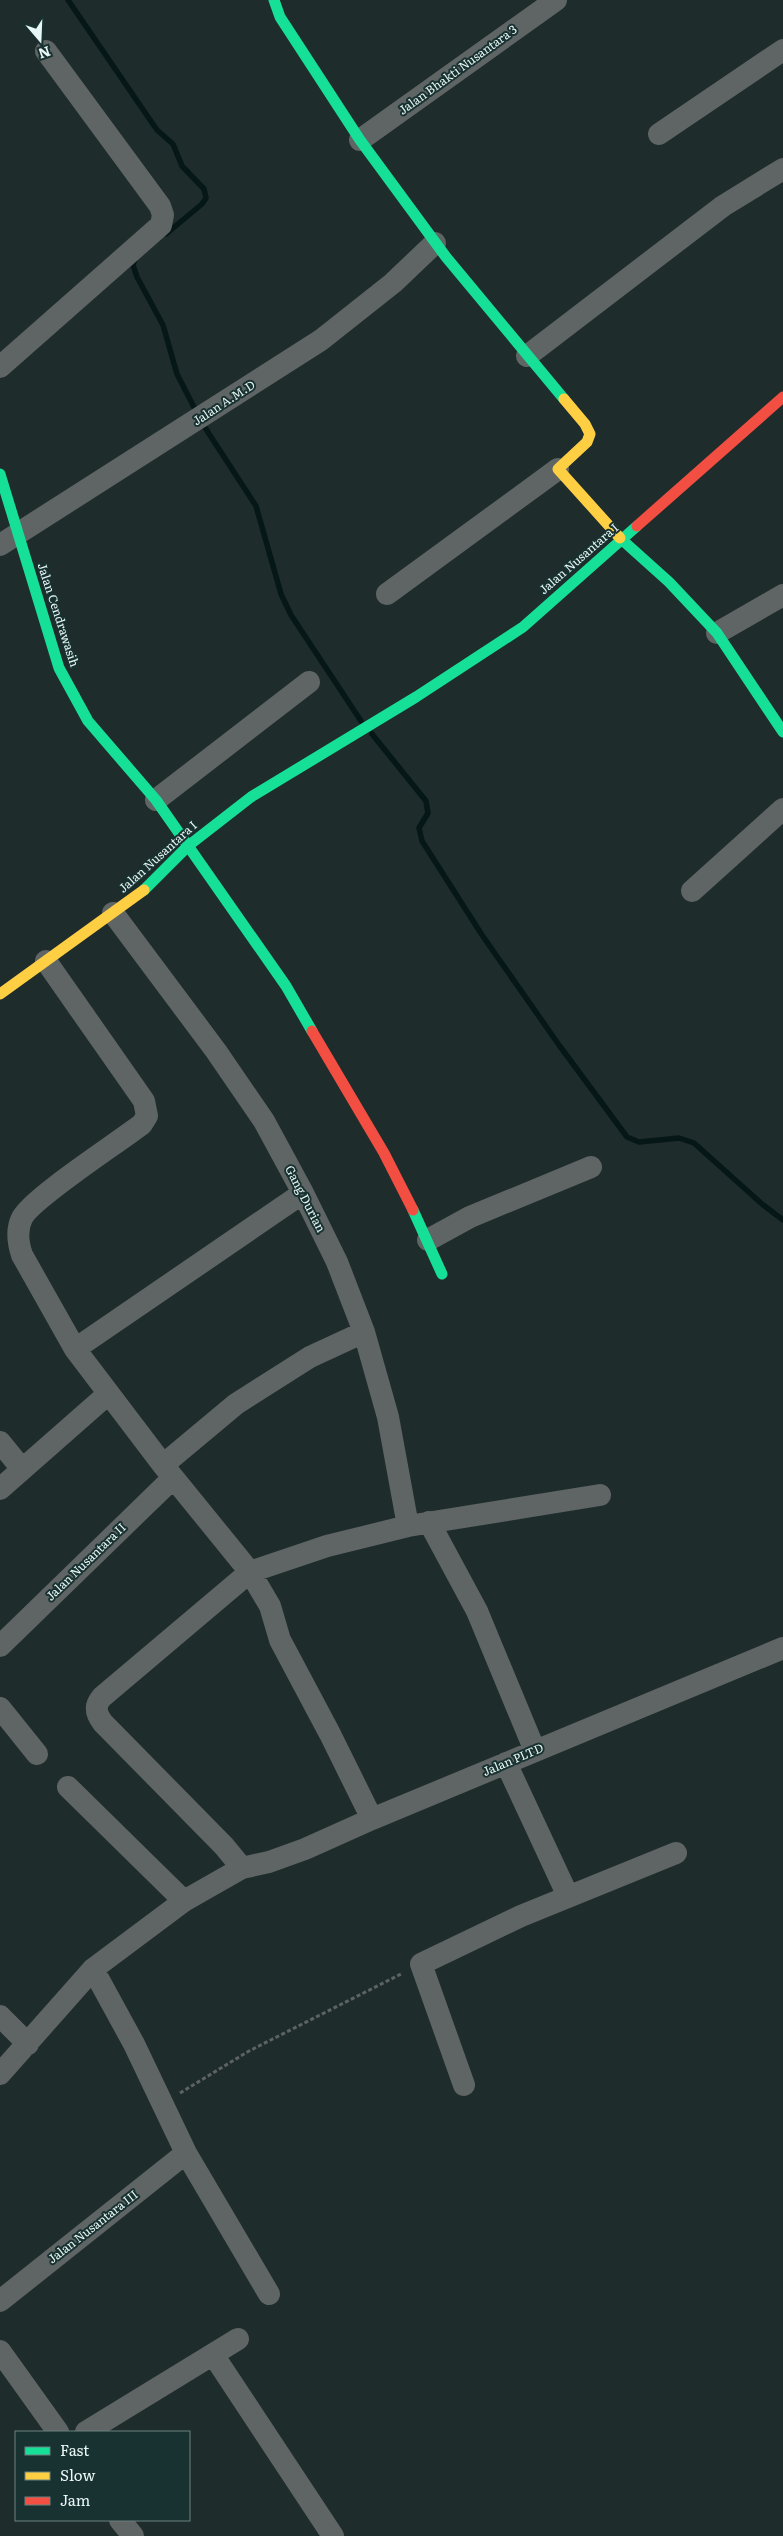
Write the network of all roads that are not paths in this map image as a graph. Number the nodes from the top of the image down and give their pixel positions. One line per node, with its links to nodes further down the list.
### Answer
1 (274, 0): 6 (street)
2 (556, 0): 6 (street, Jalan Bhakti Nusantara 3)
3 (46, 50): 10 (street)
4 (783, 50): 5 (street)
5 (659, 134)
6 (360, 140): 8 (street)
7 (783, 169): 9 (street)
8 (435, 243): 9 (street); 14 (street, Jalan A.M.D)
9 (527, 356): 12 (street)
10 (0, 367)
11 (783, 397): 15 (street, Jalan Nusantara I)
12 (558, 469): 15 (street); 16 (street)
13 (0, 474): 14 (street, Jalan Cendrawasih)
14 (9, 539): 21 (street, Jalan Cendrawasih)
15 (622, 540): 18 (street); 23 (street, Jalan Nusantara I)
16 (387, 594)
17 (783, 595): 18 (street)
18 (717, 633): 20 (street)
19 (309, 682): 21 (street)
20 (783, 732)
21 (156, 800): 23 (street, Jalan Cendrawasih)
22 (783, 809): 24 (street)
23 (188, 846): 25 (street, Jalan Nusantara I); 30 (street, Jalan Cendrawasih)
24 (692, 891)
25 (113, 913): 26 (street, Jalan Nusantara I); 29 (street, Gang Durian)
26 (46, 961): 27 (street, Jalan Nusantara I); 33 (street)
27 (0, 994)
28 (591, 1167): 30 (street)
29 (304, 1193): 32 (street, Gang Durian); 33 (street)
30 (428, 1240): 31 (street, Jalan Cendrawasih)
31 (442, 1274)
32 (364, 1332): 37 (street, Jalan Nusantara II); 40 (street, Gang Durian)
33 (75, 1349): 34 (street)
34 (108, 1394): 36 (street); 37 (street)
35 (0, 1442): 36 (street)
36 (22, 1469): 38 (street)
37 (167, 1472): 41 (street); 42 (street, Jalan Nusantara II)
38 (0, 1489)
39 (600, 1495): 40 (street)
40 (419, 1524): 41 (street); 45 (street, Gang Durian)
41 (250, 1572): 49 (street); 51 (street)
42 (0, 1646)
43 (783, 1648): 45 (street, Jalan PLTD)
44 (0, 1708): 46 (street)
45 (535, 1752): 47 (street, Jalan PLTD)
46 (37, 1754)
47 (506, 1763): 49 (street, Jalan PLTD); 52 (street)
48 (68, 1787): 53 (street)
49 (372, 1819): 51 (street, Jalan PLTD)
50 (676, 1852): 52 (street)
51 (242, 1868): 53 (street, Jalan PLTD)
52 (568, 1896): 58 (street)
53 (184, 1900): 54 (street, Jalan PLTD)
54 (93, 1969): 56 (street, Jalan PLTD); 59 (street)
55 (0, 2016): 56 (street)
56 (28, 2044): 57 (street, Jalan PLTD)
57 (0, 2074)
58 (464, 2085)
59 (186, 2153): 60 (street); 61 (street, Jalan Nusantara III)
60 (269, 2294)
61 (0, 2301)
62 (238, 2340): 64 (street)
63 (0, 2350): 65 (street)
64 (214, 2356): 66 (street); 69 (street)
65 (57, 2431)
66 (88, 2431)
67 (121, 2521): 68 (street)
68 (133, 2536)
69 (333, 2536)

